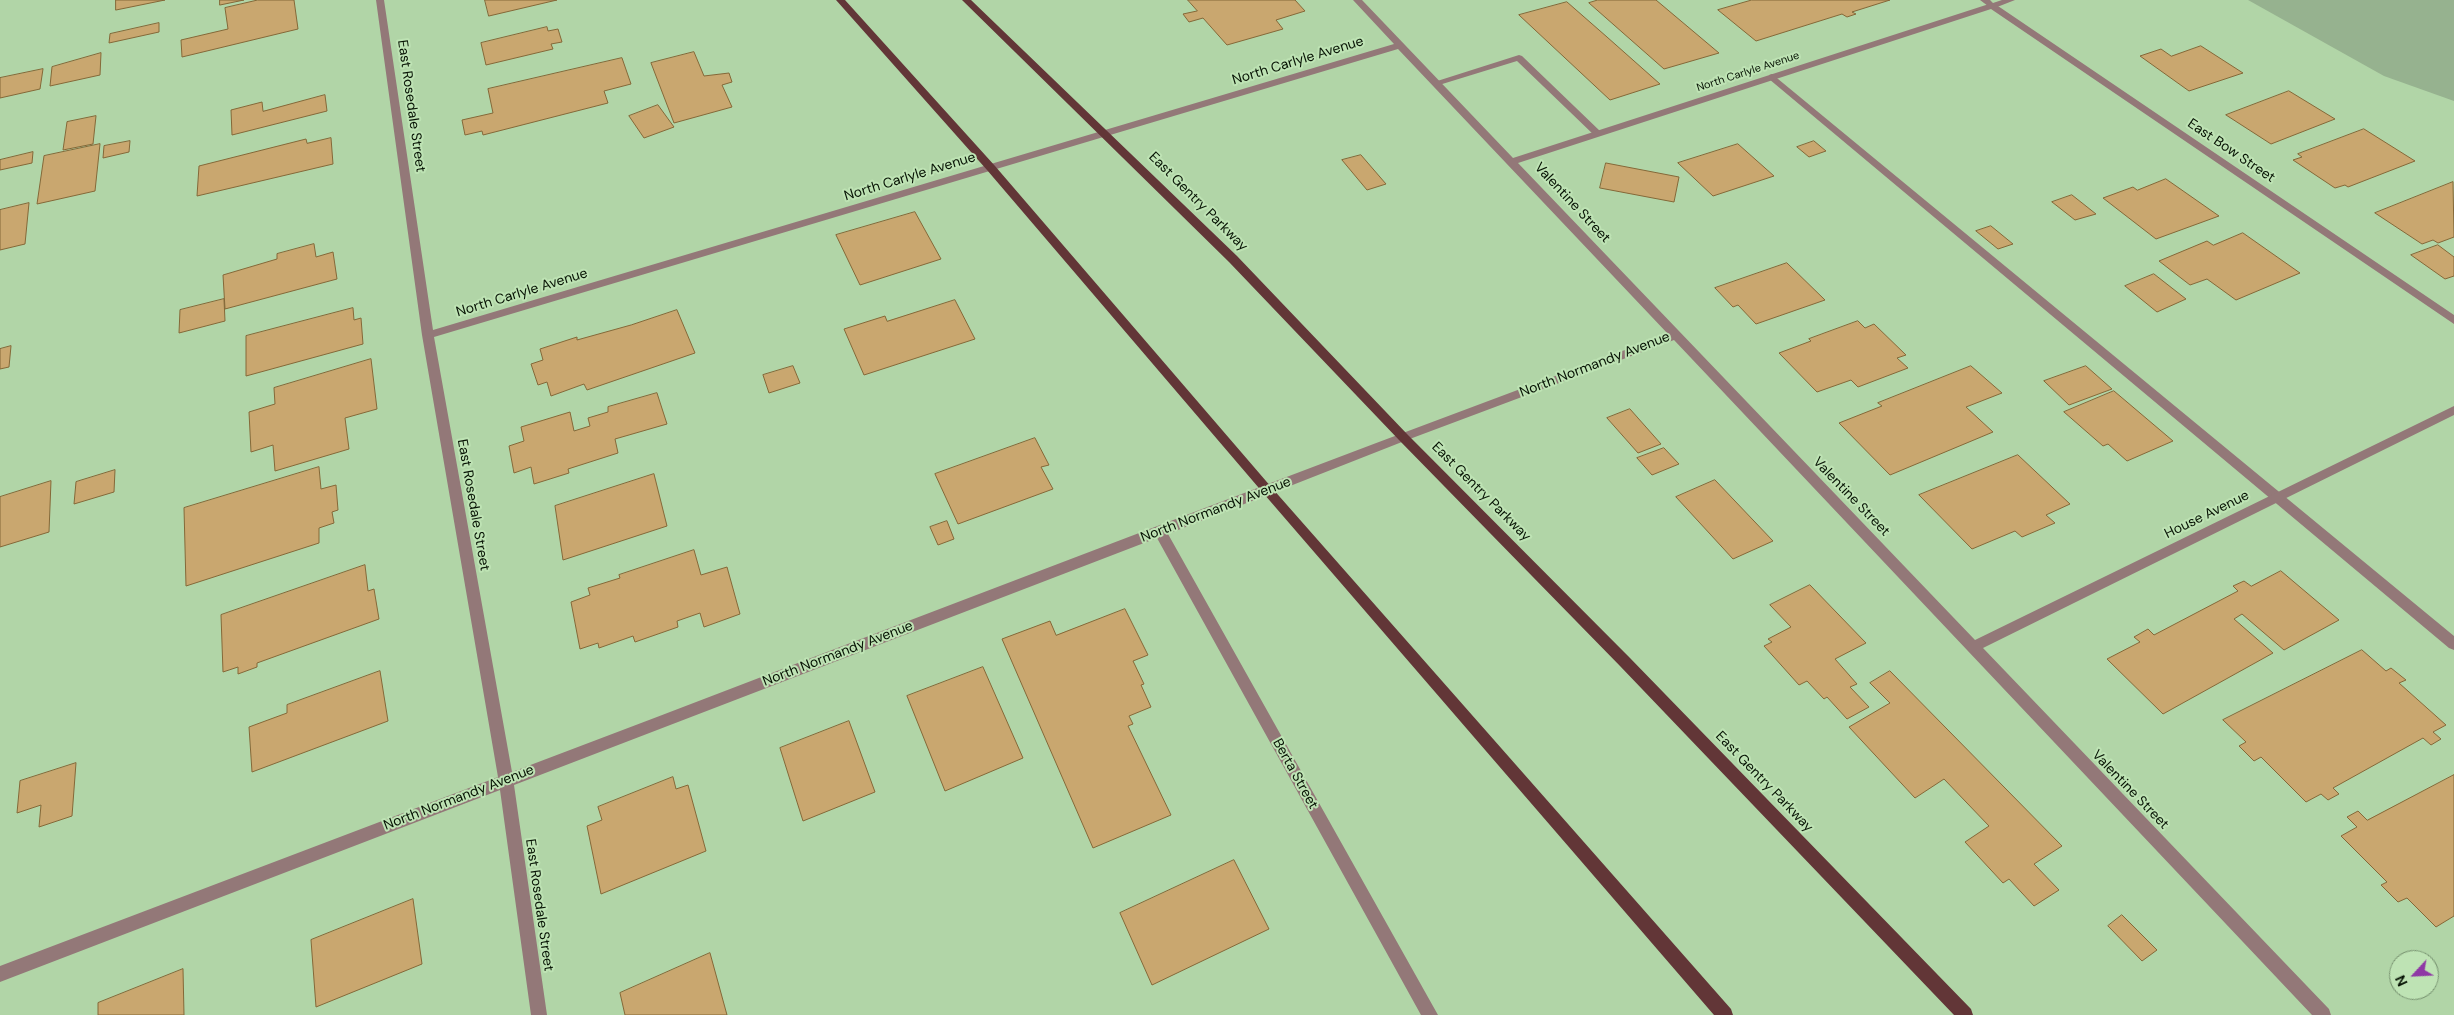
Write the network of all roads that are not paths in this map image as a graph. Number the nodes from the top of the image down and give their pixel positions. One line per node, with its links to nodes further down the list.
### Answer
1 (380, 0): 15 (street, East Rosedale Street)
2 (840, 0): 13 (main road)
3 (966, 0): 10 (main road, East Gentry Parkway)
4 (1357, 0): 7 (street, Valentine Street)
5 (2011, 0): 6 (street, North Carlyle Avenue)
6 (1988, 3): 8 (street, North Carlyle Avenue); 14 (street, East Bow Street)
7 (1400, 45): 9 (street, Valentine Street); 10 (street, North Carlyle Avenue)
8 (1772, 77): 11 (street, North Carlyle Avenue); 20 (street)
9 (1436, 83): 11 (street); 12 (street, Valentine Street)
10 (1106, 134): 13 (street, North Carlyle Avenue); 18 (main road, East Gentry Parkway)
11 (1598, 134): 12 (street, North Carlyle Avenue)
12 (1512, 162): 16 (street, Valentine Street)
13 (992, 168): 15 (street, North Carlyle Avenue); 19 (main road)
14 (2454, 320)
15 (428, 335): 24 (street, East Rosedale Street)
16 (1676, 335): 18 (street, North Normandy Avenue); 23 (street, Valentine Street)
17 (2454, 410): 20 (street, House Avenue)
18 (1403, 437): 19 (street, North Normandy Avenue); 29 (main road, East Gentry Parkway)
19 (1268, 491): 21 (street, North Normandy Avenue); 28 (main road)
20 (2277, 497): 22 (street); 23 (street, House Avenue)
21 (1160, 532): 24 (street, North Normandy Avenue); 27 (street, Berta Street)
22 (2454, 644)
23 (1973, 647): 30 (street, Valentine Street)
24 (506, 780): 25 (street, North Normandy Avenue); 26 (street, East Rosedale Street)
25 (0, 974)
26 (539, 1015)
27 (1430, 1015)
28 (1725, 1015)
29 (1965, 1015)
30 (2323, 1015)

